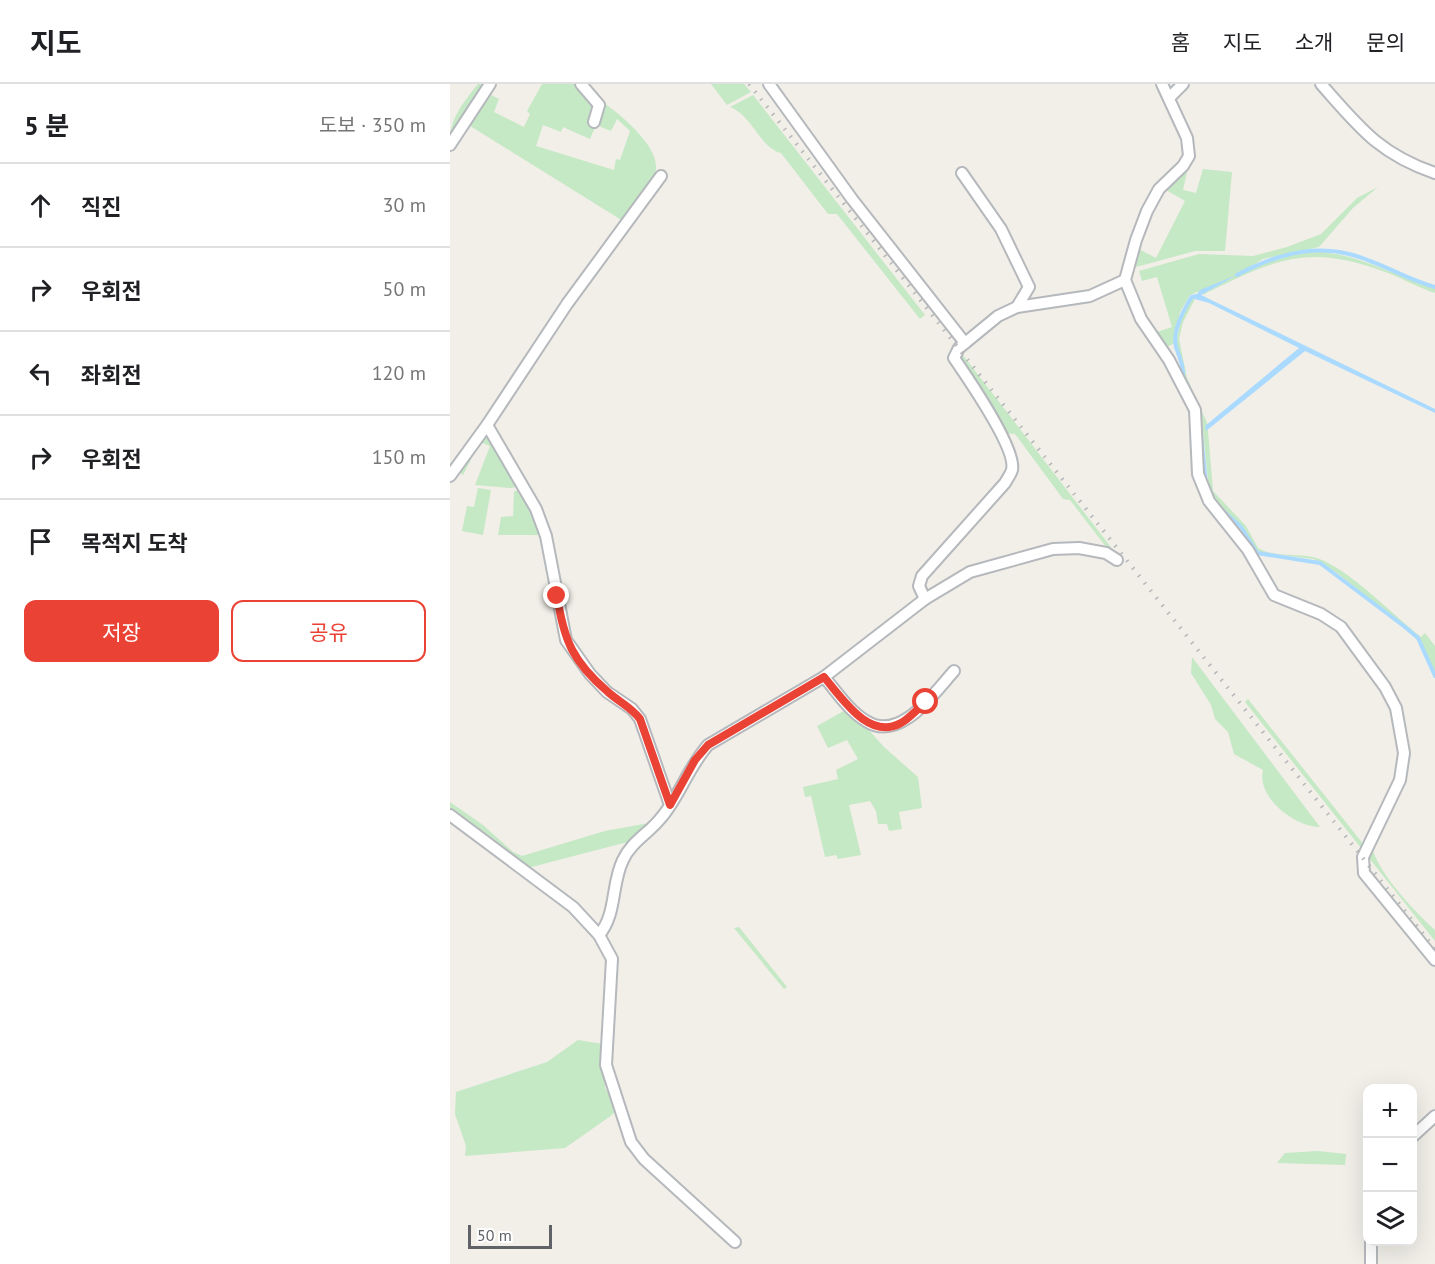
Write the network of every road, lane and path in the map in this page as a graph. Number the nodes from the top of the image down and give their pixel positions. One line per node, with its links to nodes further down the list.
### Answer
1 (490, 84): 9 (street)
2 (581, 84): 8 (street)
3 (769, 84): 15 (street)
4 (1162, 84): 7 (street)
5 (1183, 84): 7 (street)
6 (1321, 84): 11 (street)
7 (1170, 97): 13 (street)
8 (594, 122)
9 (450, 145)
10 (962, 173): 14 (street)
11 (1435, 173)
12 (660, 176): 16 (street)
13 (1125, 280): 14 (street); 25 (street)
14 (1017, 308): 15 (street)
15 (965, 343): 19 (street)
16 (487, 425): 17 (street); 22 (street)
17 (450, 476)
18 (1118, 561): 19 (street)
19 (925, 599): 21 (street)
20 (954, 671): 21 (street)
21 (824, 677): 22 (street)
22 (670, 805): 24 (street)
23 (450, 815): 24 (street)
24 (599, 934): 28 (street)
25 (1435, 960)
26 (1435, 1116): 27 (street)
27 (1417, 1133)
28 (735, 1242)
29 (1371, 1246): 30 (street)
30 (1371, 1264)

